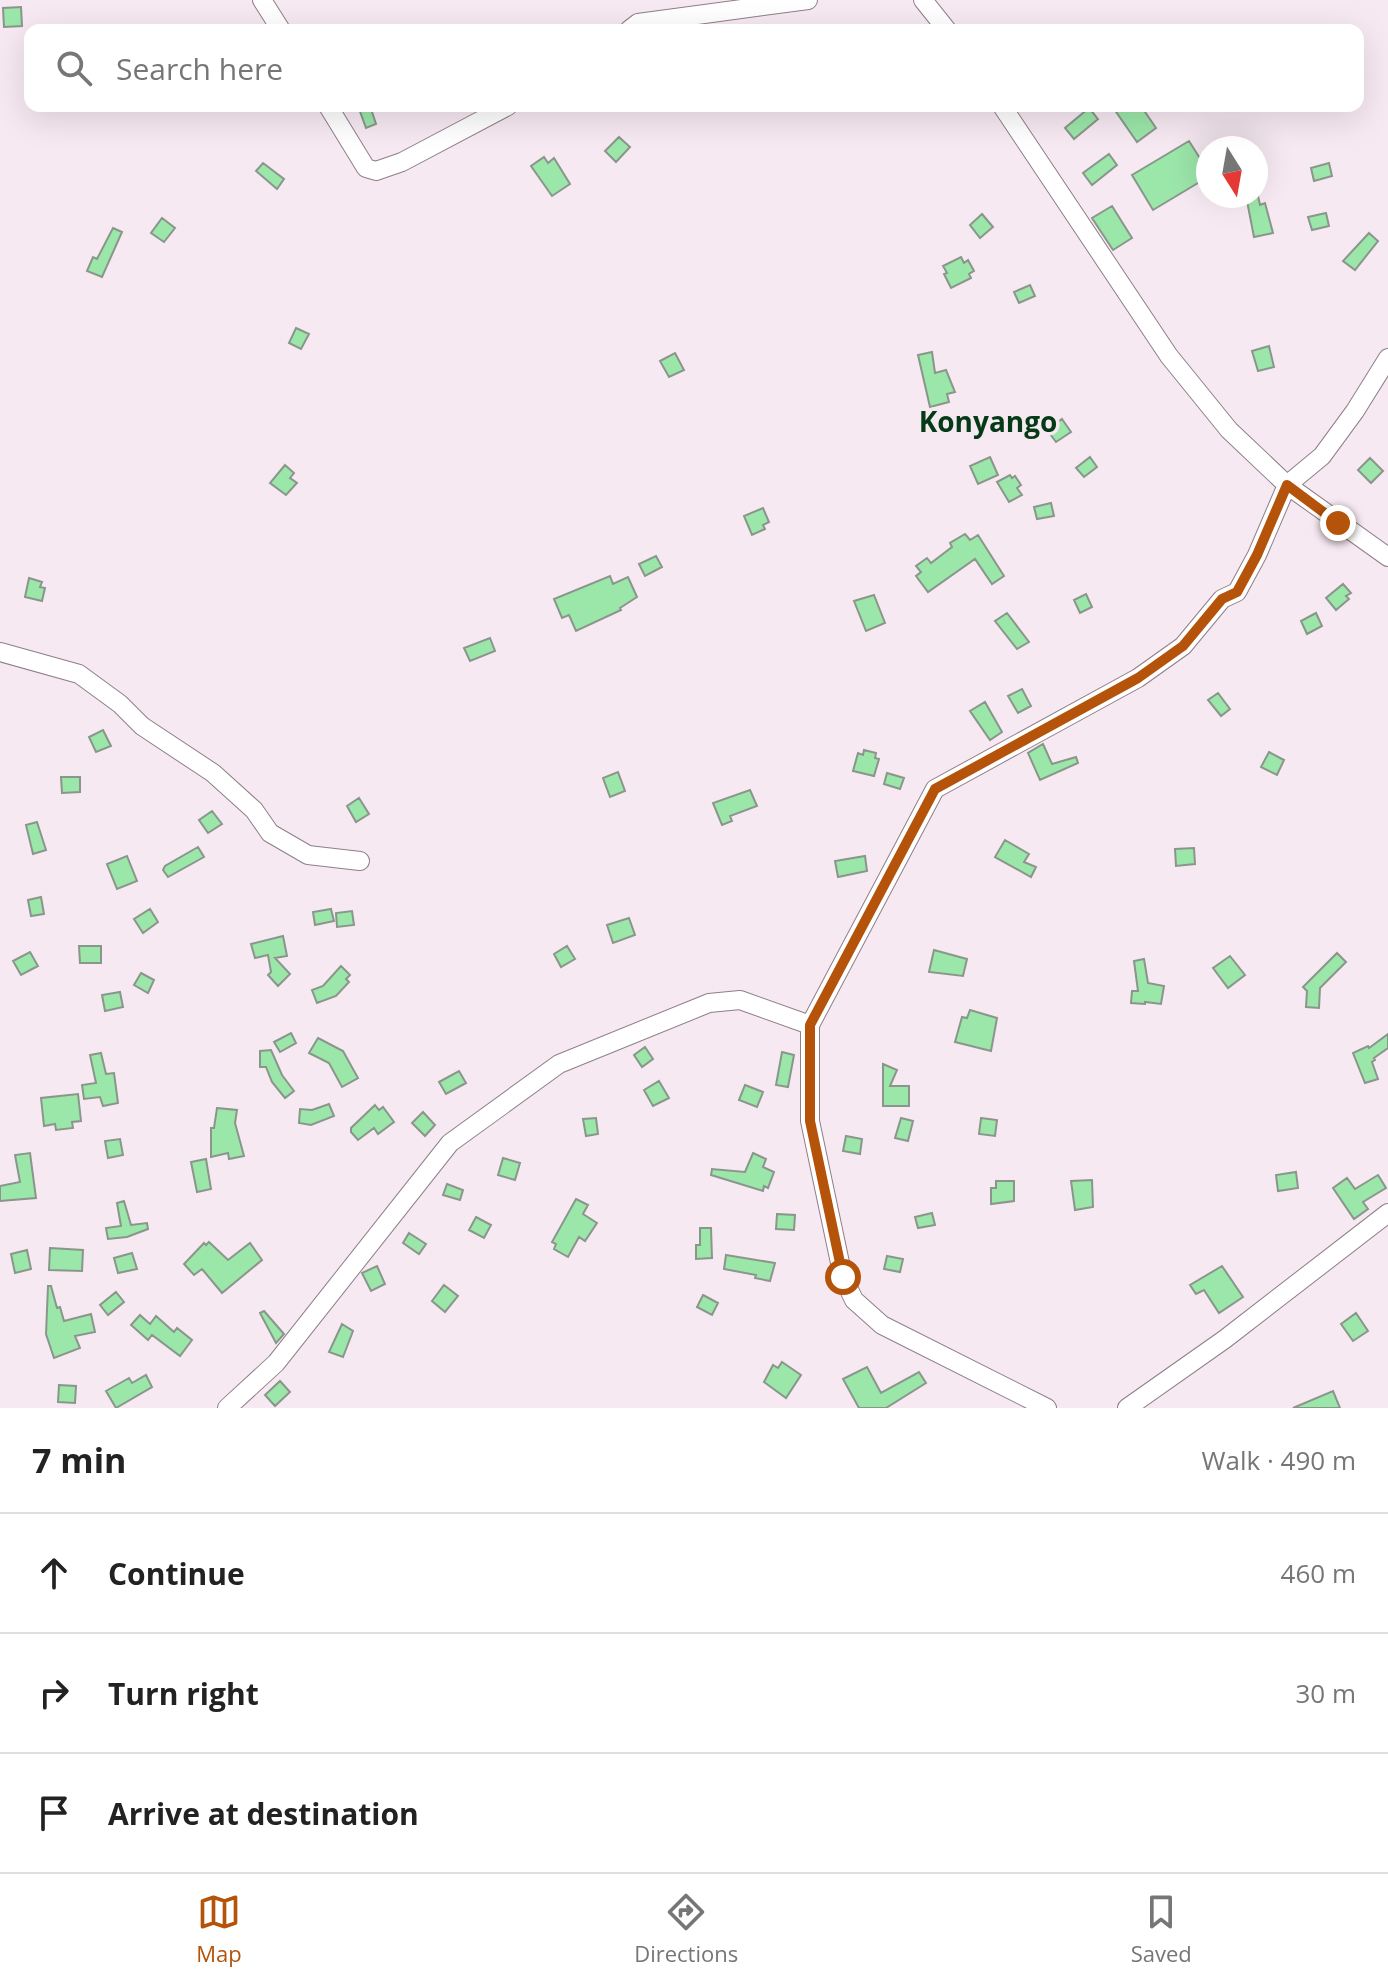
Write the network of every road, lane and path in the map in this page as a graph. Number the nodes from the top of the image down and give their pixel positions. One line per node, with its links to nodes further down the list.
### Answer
1 (262, 0): 4 (street)
2 (808, 0): 5 (street)
3 (923, 0): 6 (street)
4 (277, 24)
5 (637, 24)
6 (942, 24)
7 (332, 112): 8 (street)
8 (497, 112)
9 (1006, 112): 11 (street)
10 (1388, 358): 11 (street)
11 (1287, 485): 12 (street); 15 (street)
12 (1388, 557)
13 (0, 652): 14 (street)
14 (360, 861)
15 (810, 1025): 17 (street); 18 (street)
16 (1388, 1213): 19 (street)
17 (227, 1408)
18 (1047, 1408)
19 (1127, 1408)

